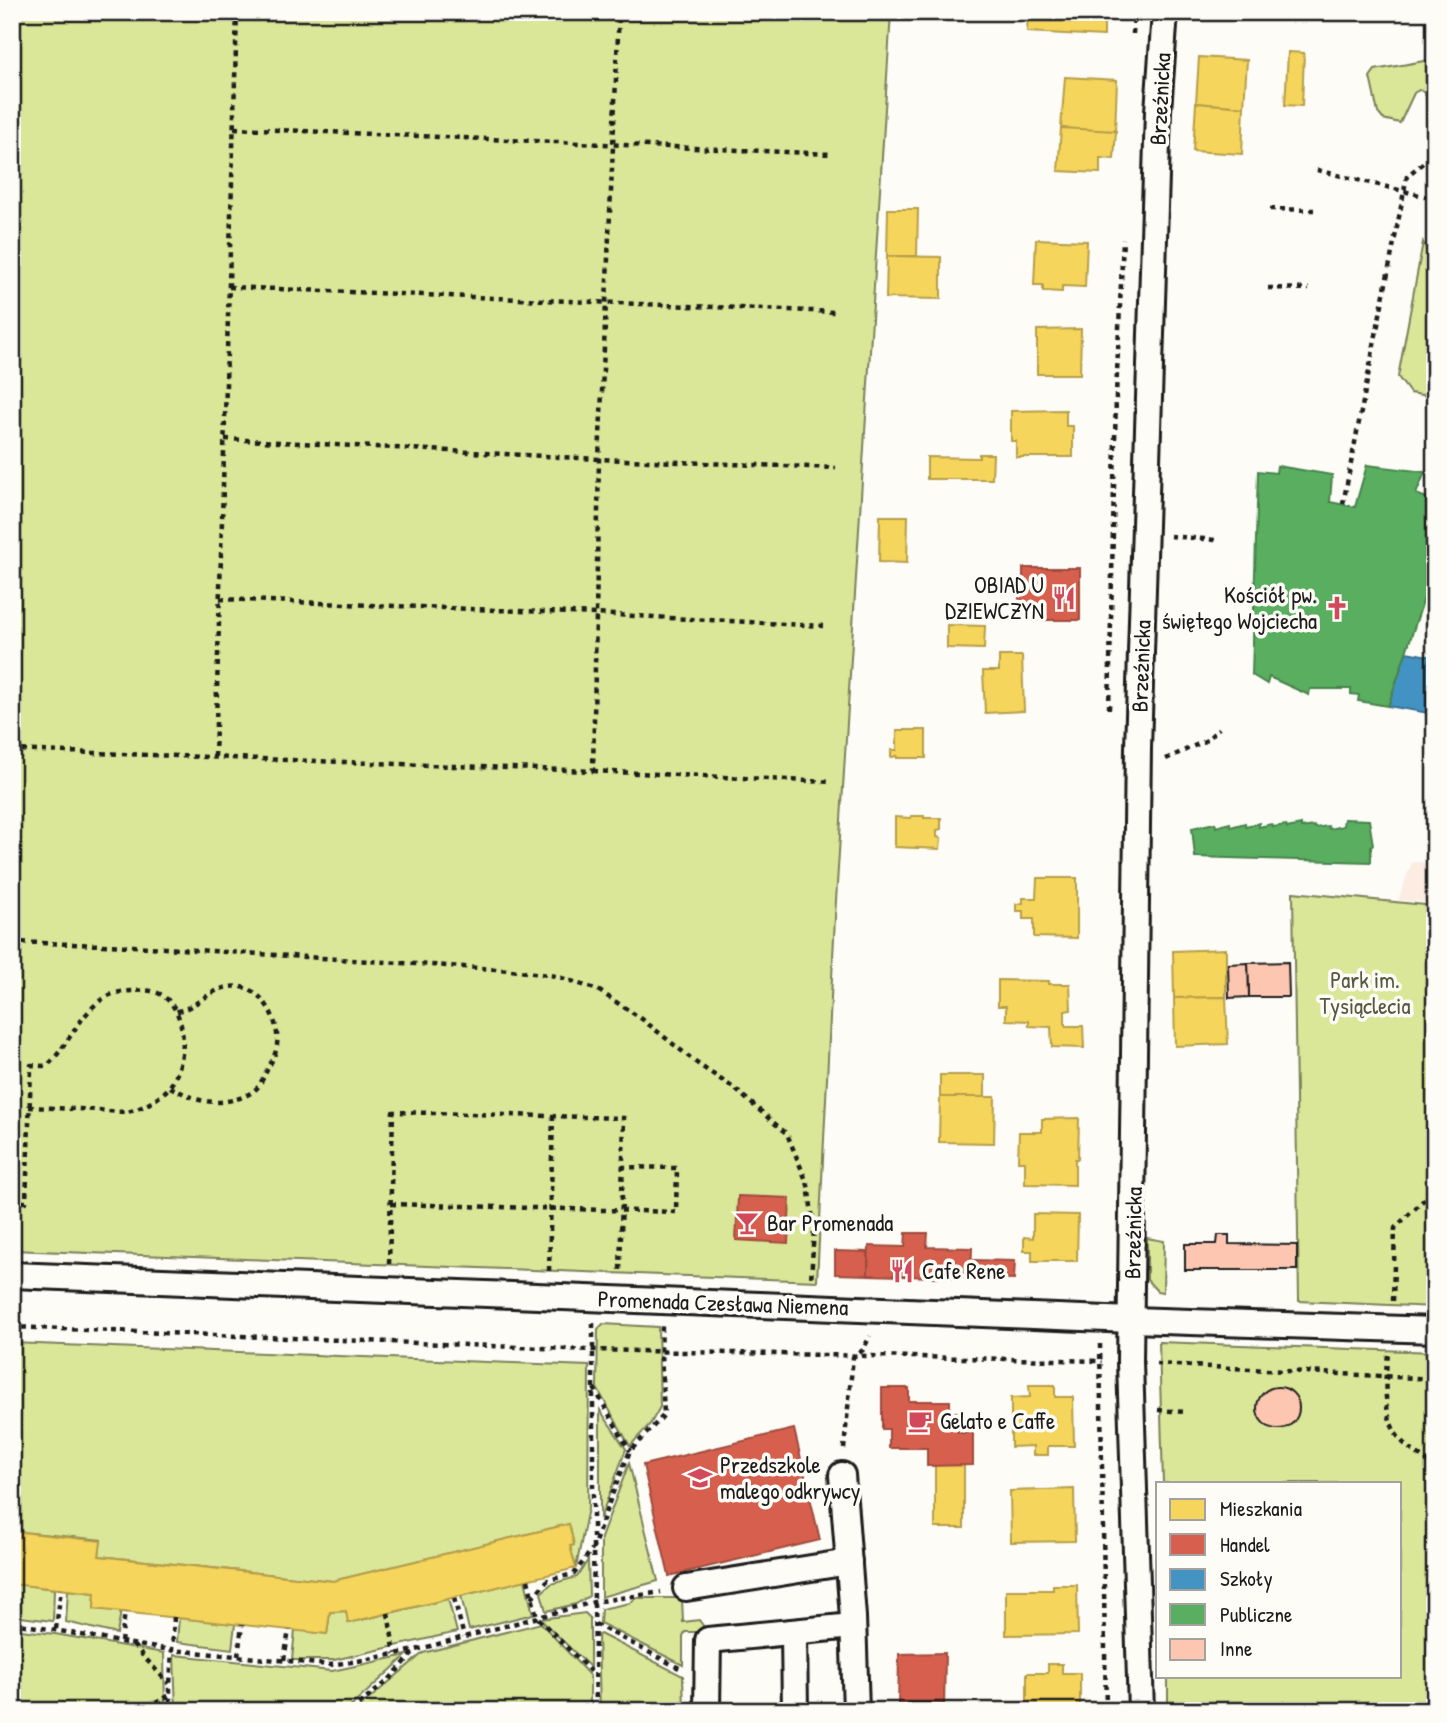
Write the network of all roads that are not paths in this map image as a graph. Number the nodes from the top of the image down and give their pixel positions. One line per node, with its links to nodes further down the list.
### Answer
1 (1166, 12): 3 (street, Brzeźnicka)
2 (12, 1275): 3 (street, Promenada Czesława Niemena)
3 (1132, 1320): 4 (street, Promenada Czesława Niemena); 13 (street, Brzeźnicka)
4 (1435, 1330)
5 (842, 1475): 6 (street)
6 (849, 1562): 7 (street); 8 (street)
7 (686, 1588)
8 (853, 1626): 9 (street); 12 (street)
9 (794, 1632): 10 (street); 11 (street)
10 (707, 1711)
11 (795, 1711)
12 (856, 1711)
13 (1141, 1711)

